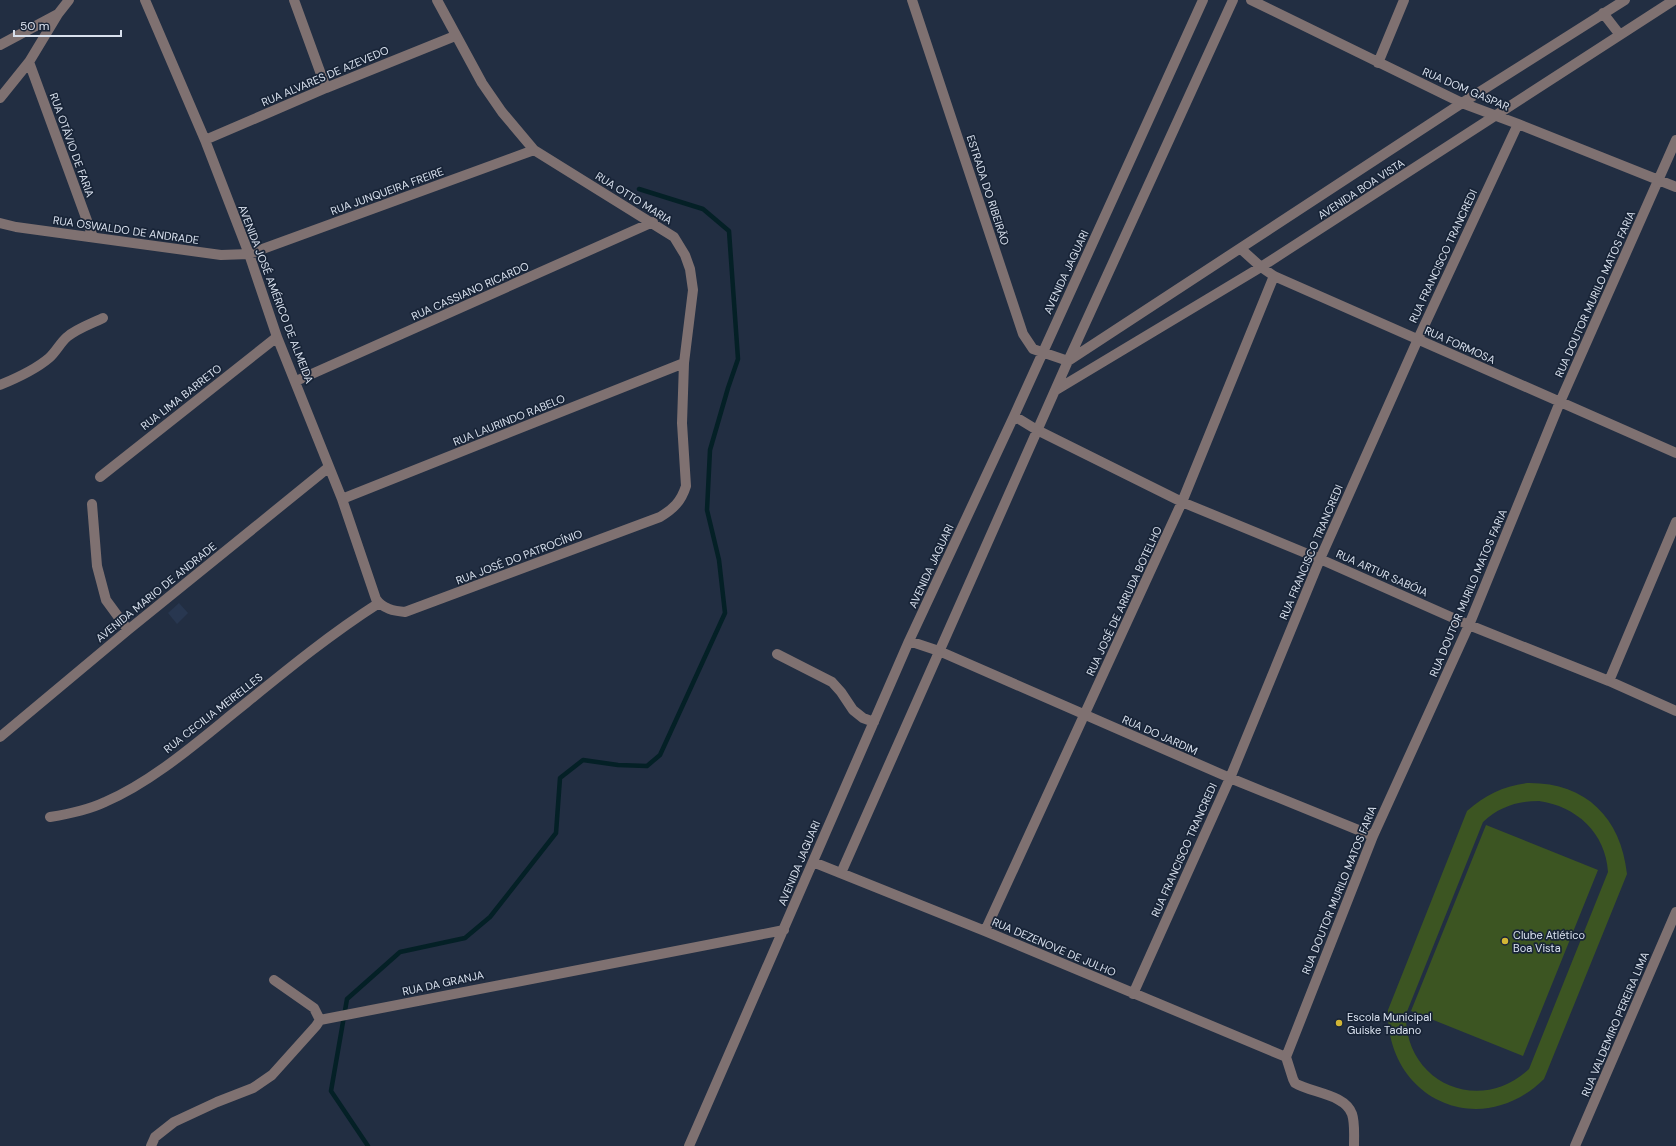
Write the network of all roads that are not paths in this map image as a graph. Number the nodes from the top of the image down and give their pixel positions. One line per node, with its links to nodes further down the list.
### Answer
1 (69, 0): 13 (street)
2 (145, 0): 24 (street, AVENIDA JOSÉ AMÉRICO DE ALMEIDA)
3 (294, 0): 19 (street)
4 (437, 0): 15 (street, RUA OTTO MARIA)
5 (912, 0): 39 (street, ESTRADA DO RIBEIRÃO)
6 (1203, 0): 39 (street, AVENIDA JAGUARI)
7 (1233, 0): 40 (street)
8 (1251, 0): 18 (street, RUA DOM GASPAR)
9 (1404, 0): 18 (street)
10 (1625, 0): 12 (street, AVENIDA BOA VISTA)
11 (1670, 1): 14 (street, AVENIDA BOA VISTA)
12 (1603, 13): 14 (street); 21 (street, AVENIDA BOA VISTA)
13 (58, 14): 16 (street); 17 (street)
14 (1620, 35): 22 (street, AVENIDA BOA VISTA)
15 (455, 36): 19 (street, RUA ALVARES DE AZEVEDO); 26 (street, RUA OTTO MARIA)
16 (0, 45)
17 (29, 62): 20 (street); 31 (street, RUA OTÁVIO DE FARIA)
18 (1378, 63): 21 (street, RUA DOM GASPAR)
19 (326, 88): 24 (street, RUA ALVARES DE AZEVEDO)
20 (0, 98)
21 (1462, 103): 22 (street, RUA DOM GASPAR); 32 (street, AVENIDA BOA VISTA)
22 (1495, 116): 23 (street, RUA DOM GASPAR); 34 (street, AVENIDA BOA VISTA)
23 (1518, 124): 27 (street, RUA DOM GASPAR); 38 (street, RUA FRANCISCO TRANCREDI)
24 (205, 140): 33 (street, AVENIDA JOSÉ AMÉRICO DE ALMEIDA)
25 (1676, 140): 27 (street, RUA DOUTOR MURILO MATOS FARIA)
26 (534, 150): 29 (street, RUA OTTO MARIA); 33 (street, RUA JUNQUEIRA FREIRE)
27 (1658, 180): 28 (street, RUA DOM GASPAR); 45 (street, RUA DOUTOR MURILO MATOS FARIA)
28 (1676, 187)
29 (653, 222): 41 (street, RUA OTTO MARIA); 42 (street, RUA CASSIANO RICARDO)
30 (0, 223): 31 (street, RUA OSWALDO DE ANDRADE)
31 (93, 236): 33 (street, RUA OSWALDO DE ANDRADE)
32 (1241, 249): 34 (street, RUA FORMOSA); 40 (street, AVENIDA BOA VISTA)
33 (249, 254): 37 (street, AVENIDA JOSÉ AMÉRICO DE ALMEIDA)
34 (1261, 267): 35 (street, RUA FORMOSA); 44 (street, AVENIDA BOA VISTA)
35 (1274, 276): 38 (street, RUA FORMOSA); 52 (street, RUA JOSÉ DE ARRUDA BOTELHO)
36 (103, 318): 43 (street)
37 (277, 337): 42 (street, AVENIDA JOSÉ AMÉRICO DE ALMEIDA); 50 (street, RUA LIMA BARRETO)
38 (1418, 339): 45 (street, RUA FORMOSA); 56 (street, RUA FRANCISCO TRANCREDI)
39 (1042, 352): 40 (street, ESTRADA DO RIBEIRÃO); 46 (street, AVENIDA JAGUARI)
40 (1068, 360): 44 (street)
41 (684, 363): 51 (street, RUA LAURINDO RABELO); 54 (street, RUA OTTO MARIA)
42 (296, 381): 49 (street, AVENIDA JOSÉ AMÉRICO DE ALMEIDA)
43 (0, 385)
44 (1056, 390): 47 (street)
45 (1560, 402): 48 (street, RUA FORMOSA); 58 (street, RUA DOUTOR MURILO MATOS FARIA)
46 (1014, 416): 47 (street, RUA ARTUR SABÓIA); 60 (street, AVENIDA JAGUARI)
47 (1037, 430): 52 (street, RUA ARTUR SABÓIA); 61 (street)
48 (1676, 453)
49 (329, 467): 51 (street, AVENIDA JOSÉ AMÉRICO DE ALMEIDA); 59 (street, AVENIDA MARIO DE ANDRADE)
50 (100, 477)
51 (342, 500): 57 (street, AVENIDA JOSÉ AMÉRICO DE ALMEIDA)
52 (1182, 502): 56 (street, RUA ARTUR SABÓIA); 65 (street, RUA JOSÉ DE ARRUDA BOTELHO)
53 (92, 504): 59 (street)
54 (671, 510): 57 (street, RUA JOSÉ DO PATROCÍNIO)
55 (1676, 522): 63 (street)
56 (1320, 559): 58 (street, RUA ARTUR SABÓIA); 68 (street, RUA FRANCISCO TRANCREDI)
57 (378, 601): 69 (street, RUA CECILIA MEIRELLES)
58 (1469, 625): 63 (street, RUA ARTUR SABÓIA); 70 (street, RUA DOUTOR MURILO MATOS FARIA)
59 (128, 630): 67 (street, AVENIDA MARIO DE ANDRADE)
60 (909, 641): 61 (street, RUA DO JARDIM); 66 (street, AVENIDA JAGUARI)
61 (939, 651): 65 (street, RUA DO JARDIM); 72 (street)
62 (777, 654): 66 (street)
63 (1609, 681): 64 (street, RUA ARTUR SABÓIA)
64 (1676, 711)
65 (1085, 715): 68 (street, RUA DO JARDIM); 75 (street, RUA JOSÉ DE ARRUDA BOTELHO)
66 (874, 722): 71 (street, AVENIDA JAGUARI)
67 (0, 737)
68 (1230, 778): 70 (street, RUA DO JARDIM); 77 (street, RUA FRANCISCO TRANCREDI)
69 (50, 817)
70 (1373, 836): 79 (street, RUA DOUTOR MURILO MATOS FARIA)
71 (813, 862): 72 (street, RUA DEZENOVE DE JULHO); 74 (street, AVENIDA JAGUARI)
72 (841, 873): 75 (street, RUA DEZENOVE DE JULHO)
73 (1676, 912): 83 (street, RUA VALDEMIRO PEREIRA LIMA)
74 (784, 930): 78 (street, RUA DA GRANJA); 82 (street, AVENIDA JAGUARI)
75 (985, 931): 77 (street, RUA DEZENOVE DE JULHO)
76 (274, 980): 78 (street)
77 (1133, 994): 79 (street, RUA DEZENOVE DE JULHO)
78 (323, 1019): 81 (street)
79 (1286, 1056): 80 (street)
80 (1354, 1145)
81 (151, 1146)
82 (689, 1146)
83 (1575, 1146)

